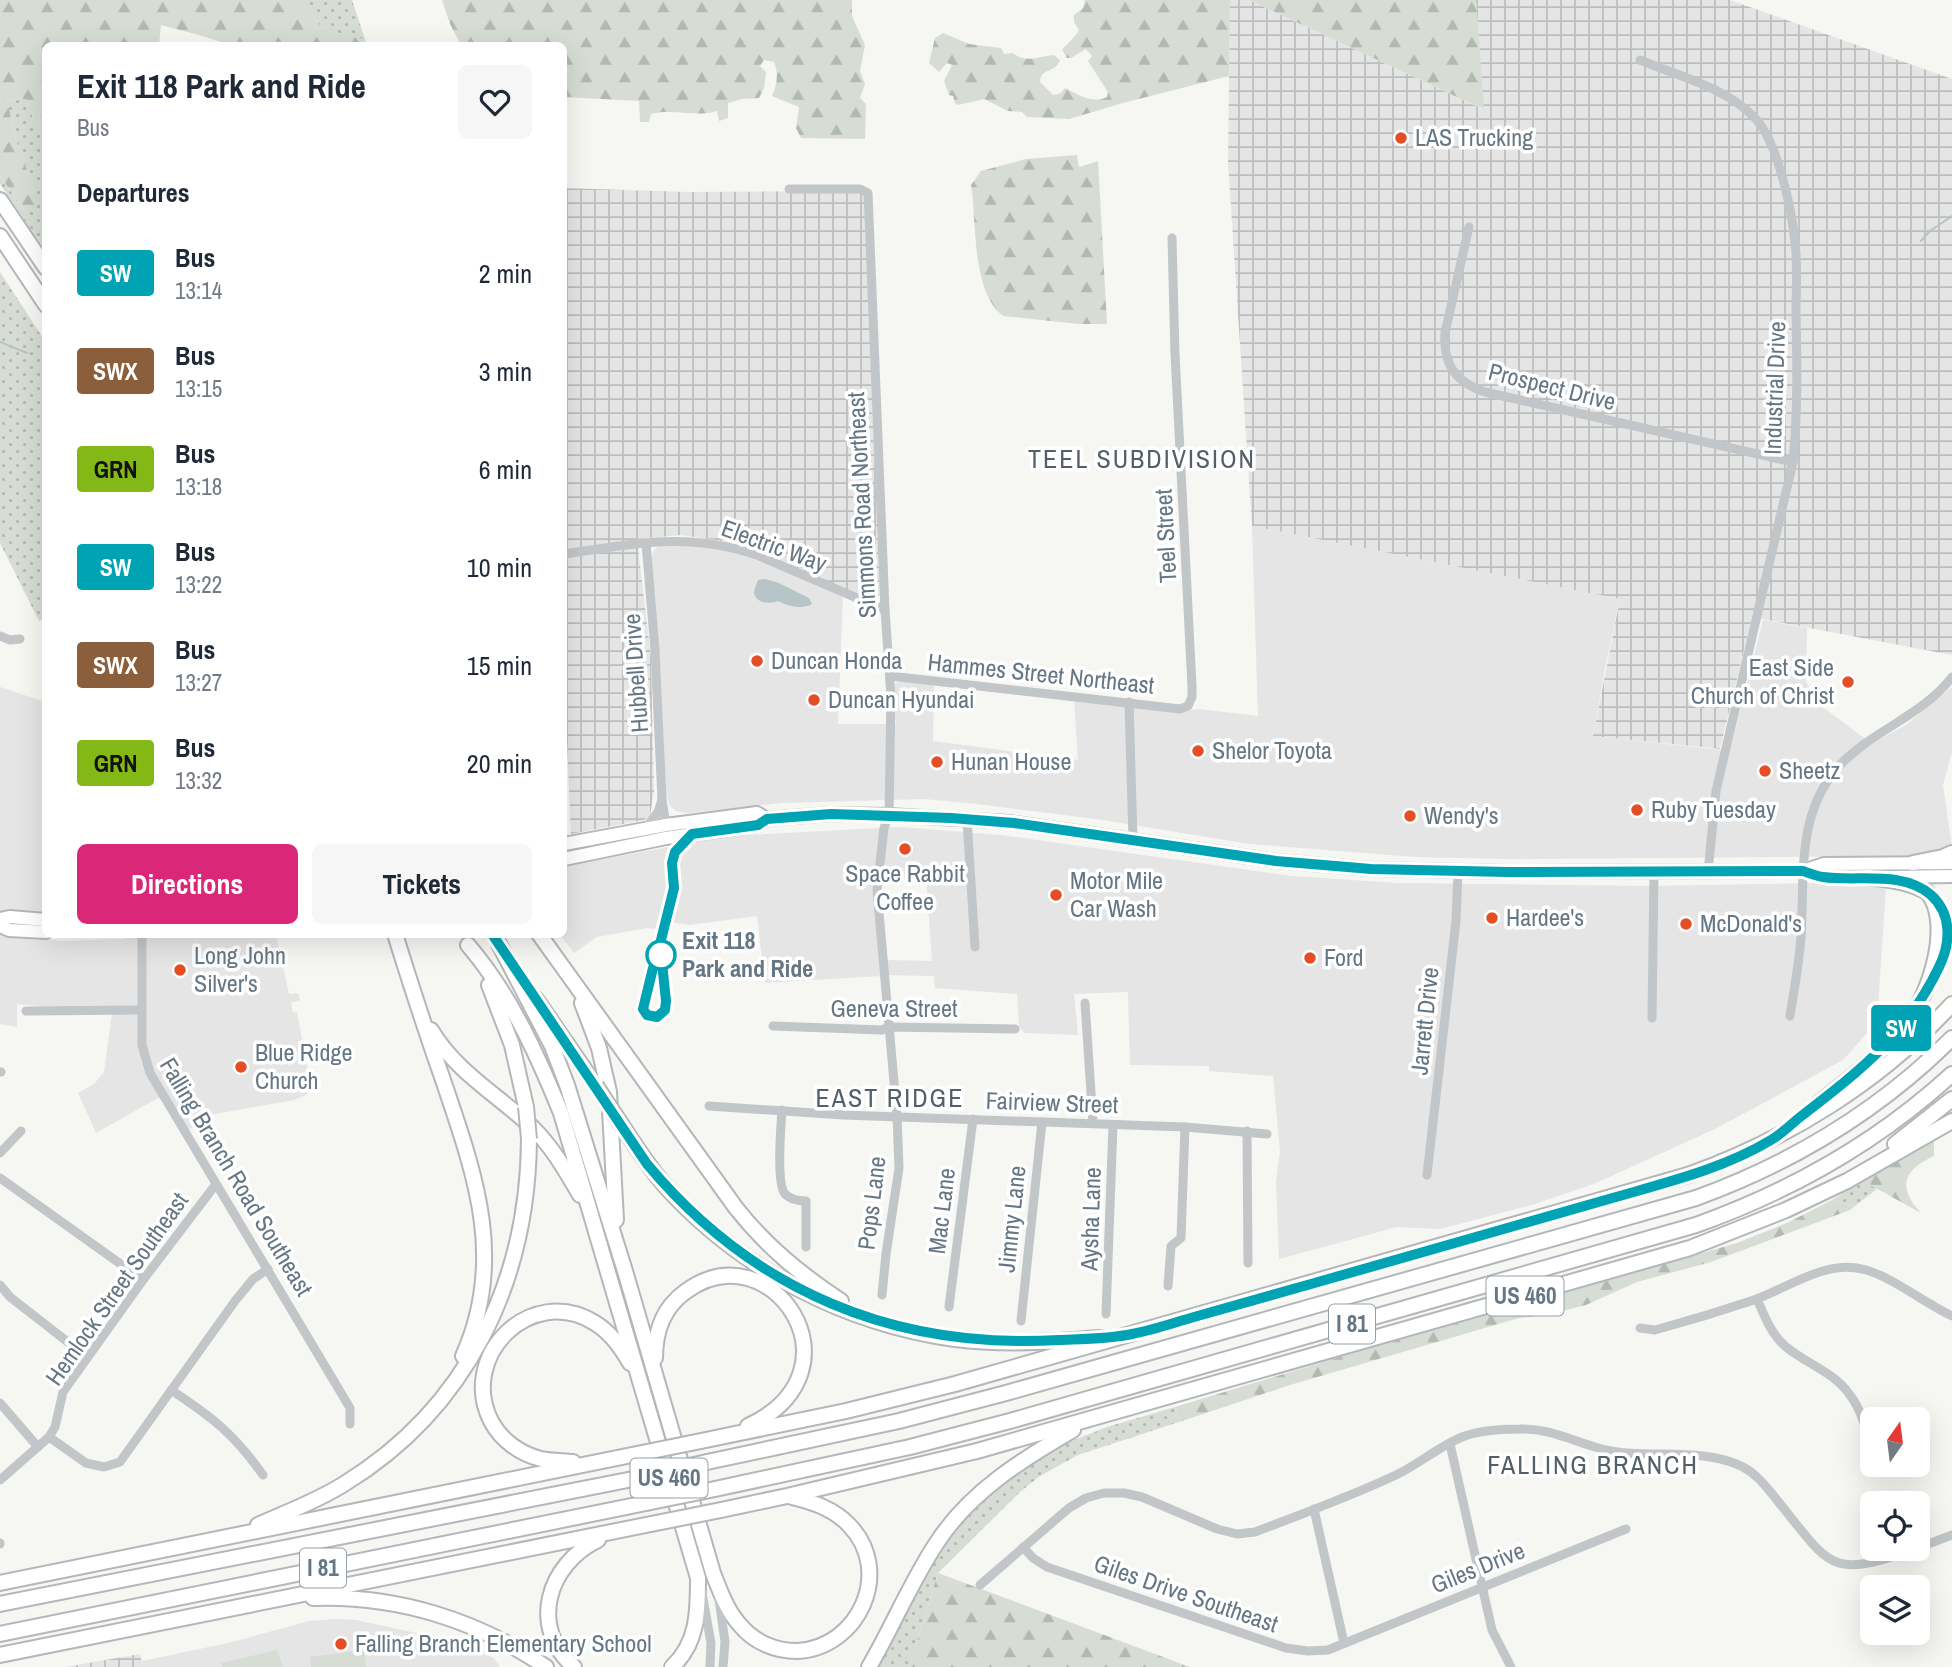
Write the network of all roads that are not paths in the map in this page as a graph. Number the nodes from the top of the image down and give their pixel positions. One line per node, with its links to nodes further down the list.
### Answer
1 (1640, 60): 9 (street, Industrial Drive)
2 (789, 189): 12 (street, Simmons Road Northeast)
3 (0, 200): 7 (highway)
4 (1469, 227): 9 (street, Prospect Drive)
5 (0, 236): 8 (highway)
6 (1172, 238): 18 (street, Teel Street)
7 (42, 262)
8 (42, 299)
9 (1793, 462): 34 (street, Industrial Drive)
10 (646, 542): 11 (street, Electric Way); 12 (street, Electric Way); 19 (street, Hubbell Drive)
11 (567, 554)
12 (885, 610): 15 (street, Simmons Road Northeast)
13 (0, 636): 14 (street)
14 (20, 639)
15 (890, 676): 17 (street, Hammes Street Northeast); 20 (street, Simmons Road Northeast)
16 (1952, 677): 31 (street)
17 (1129, 702): 18 (street, Hammes Street Northeast); 25 (street)
18 (1188, 706)
19 (662, 800): 23 (street); 24 (street, Hubbell Drive)
20 (889, 815): 21 (main road); 22 (main road); 56 (street, Simmons Road Northeast)
21 (767, 819): 24 (main road); 24 (main road)
22 (967, 819): 25 (main road); 46 (street)
23 (645, 829): 24 (main road); 26 (main road)
24 (666, 831): 28 (main road)
25 (1133, 840): 32 (main road)
26 (567, 843)
27 (1952, 853): 29 (highway)
28 (567, 858)
29 (1913, 863): 30 (main road); 31 (main road)
30 (1952, 863)
31 (1803, 871): 34 (main road); 36 (main road); 53 (street)
32 (1458, 872): 33 (main road); 75 (street, Jarrett Drive)
33 (1654, 872): 34 (main road); 54 (street)
34 (1708, 872)
35 (1952, 876): 36 (main road)
36 (1867, 877): 73 (highway)
37 (0, 919): 38 (main road)
38 (42, 920)
39 (0, 926): 40 (main road)
40 (42, 932)
41 (142, 938): 51 (street, Falling Branch Road Southeast)
42 (396, 938): 50 (highway)
43 (542, 938): 47 (highway)
44 (495, 939): 83 (highway, US 460); 92 (highway, US 460, bridge)
45 (465, 940): 79 (highway, US 460); 100 (highway, bridge)
46 (975, 947)
47 (572, 979): 83 (highway); 92 (highway)
48 (1085, 1003): 67 (street)
49 (1952, 1004): 73 (highway, US 460)
50 (418, 1007): 79 (highway); 100 (highway)
51 (140, 1010): 52 (street); 77 (street, Falling Branch Road Southeast)
52 (26, 1011)
53 (1790, 1016)
54 (1652, 1018)
55 (773, 1026): 56 (street, Geneva Street)
56 (890, 1027): 57 (street, Geneva Street); 63 (street, Pops Lane)
57 (1015, 1028)
58 (1952, 1038): 127 (highway, I 81, bridge)
59 (1952, 1074): 128 (highway, I 81, bridge)
60 (1952, 1099): 78 (highway)
61 (709, 1106): 62 (street, Fairview Street)
62 (782, 1110): 63 (street, Fairview Street); 80 (street)
63 (897, 1116): 64 (street, Fairview Street); 87 (street, Pops Lane)
64 (973, 1119): 66 (street, Fairview Street); 89 (street, Mac Lane)
65 (1952, 1121): 78 (highway, US 460)
66 (1042, 1122): 67 (street, Fairview Street); 93 (street, Jimmy Lane)
67 (1093, 1124): 68 (street, Fairview Street)
68 (1113, 1125): 69 (street, Fairview Street); 90 (street, Aysha Lane)
69 (1185, 1127): 71 (street, Fairview Street); 86 (street)
70 (21, 1131): 74 (street)
71 (1247, 1132): 72 (street, Fairview Street); 81 (street)
72 (1267, 1134)
73 (1771, 1140): 95 (highway, US 460)
74 (0, 1153)
75 (1427, 1175)
76 (0, 1178): 84 (street)
77 (216, 1184): 82 (street, Falling Branch Road Southeast); 84 (street, Hemlock Street Southeast)
78 (1811, 1198): 103 (highway, US 460)
79 (593, 1219): 98 (highway, US 460)
80 (806, 1247)
81 (1248, 1263)
82 (268, 1269): 99 (street); 104 (street, Falling Branch Road Southeast)
83 (625, 1270): 97 (highway, US 460)
84 (143, 1280): 96 (street, Hemlock Street Southeast)
85 (0, 1285): 96 (street)
86 (1168, 1286)
87 (882, 1295)
88 (1757, 1299): 91 (street); 94 (street); 102 (street)
89 (949, 1307)
90 (1106, 1314)
91 (1952, 1315)
92 (869, 1318): 95 (highway, US 460)
93 (1021, 1321)
94 (1640, 1328)
95 (1132, 1335): 105 (highway)
96 (87, 1357): 106 (street, Hemlock Street Southeast)
97 (656, 1377): 105 (highway); 121 (highway, US 460)
98 (640, 1379): 109 (highway); 122 (highway, US 460)
99 (171, 1390): 106 (street); 110 (street)
100 (446, 1392): 116 (highway)
101 (0, 1403): 108 (street)
102 (1860, 1413)
103 (1092, 1419): 112 (highway, US 460); 136 (highway)
104 (350, 1424)
105 (727, 1436): 109 (highway, bridge)
106 (49, 1437): 108 (street, Hemlock Street Southeast)
107 (1450, 1444): 113 (street); 120 (street); 125 (street)
108 (38, 1447): 111 (street, Hemlock Street Southeast)
109 (596, 1462): 116 (highway)
110 (263, 1475)
111 (0, 1480)
112 (787, 1496): 115 (highway, US 460, bridge); 121 (highway)
113 (1314, 1508): 119 (street); 129 (street)
114 (1626, 1529): 125 (street, Giles Drive)
115 (617, 1531): 126 (highway); 132 (highway, US 460)
116 (237, 1535): 123 (highway)
117 (1952, 1535): 118 (street)
118 (1930, 1543)
119 (1023, 1547): 124 (street); 129 (street, Giles Drive Southeast)
120 (1880, 1561)
121 (713, 1573): 135 (street)
122 (698, 1578): 133 (highway, US 460); 134 (street)
123 (0, 1583)
124 (980, 1585)
125 (1481, 1588): 129 (street, Giles Drive); 137 (street)
126 (266, 1601): 130 (highway); 131 (highway)
127 (0, 1605)
128 (0, 1634)
129 (1344, 1643)
130 (0, 1654)
131 (546, 1667)
132 (574, 1667)
133 (672, 1667)
134 (710, 1667)
135 (723, 1667)
136 (869, 1667)
137 (1511, 1667)

